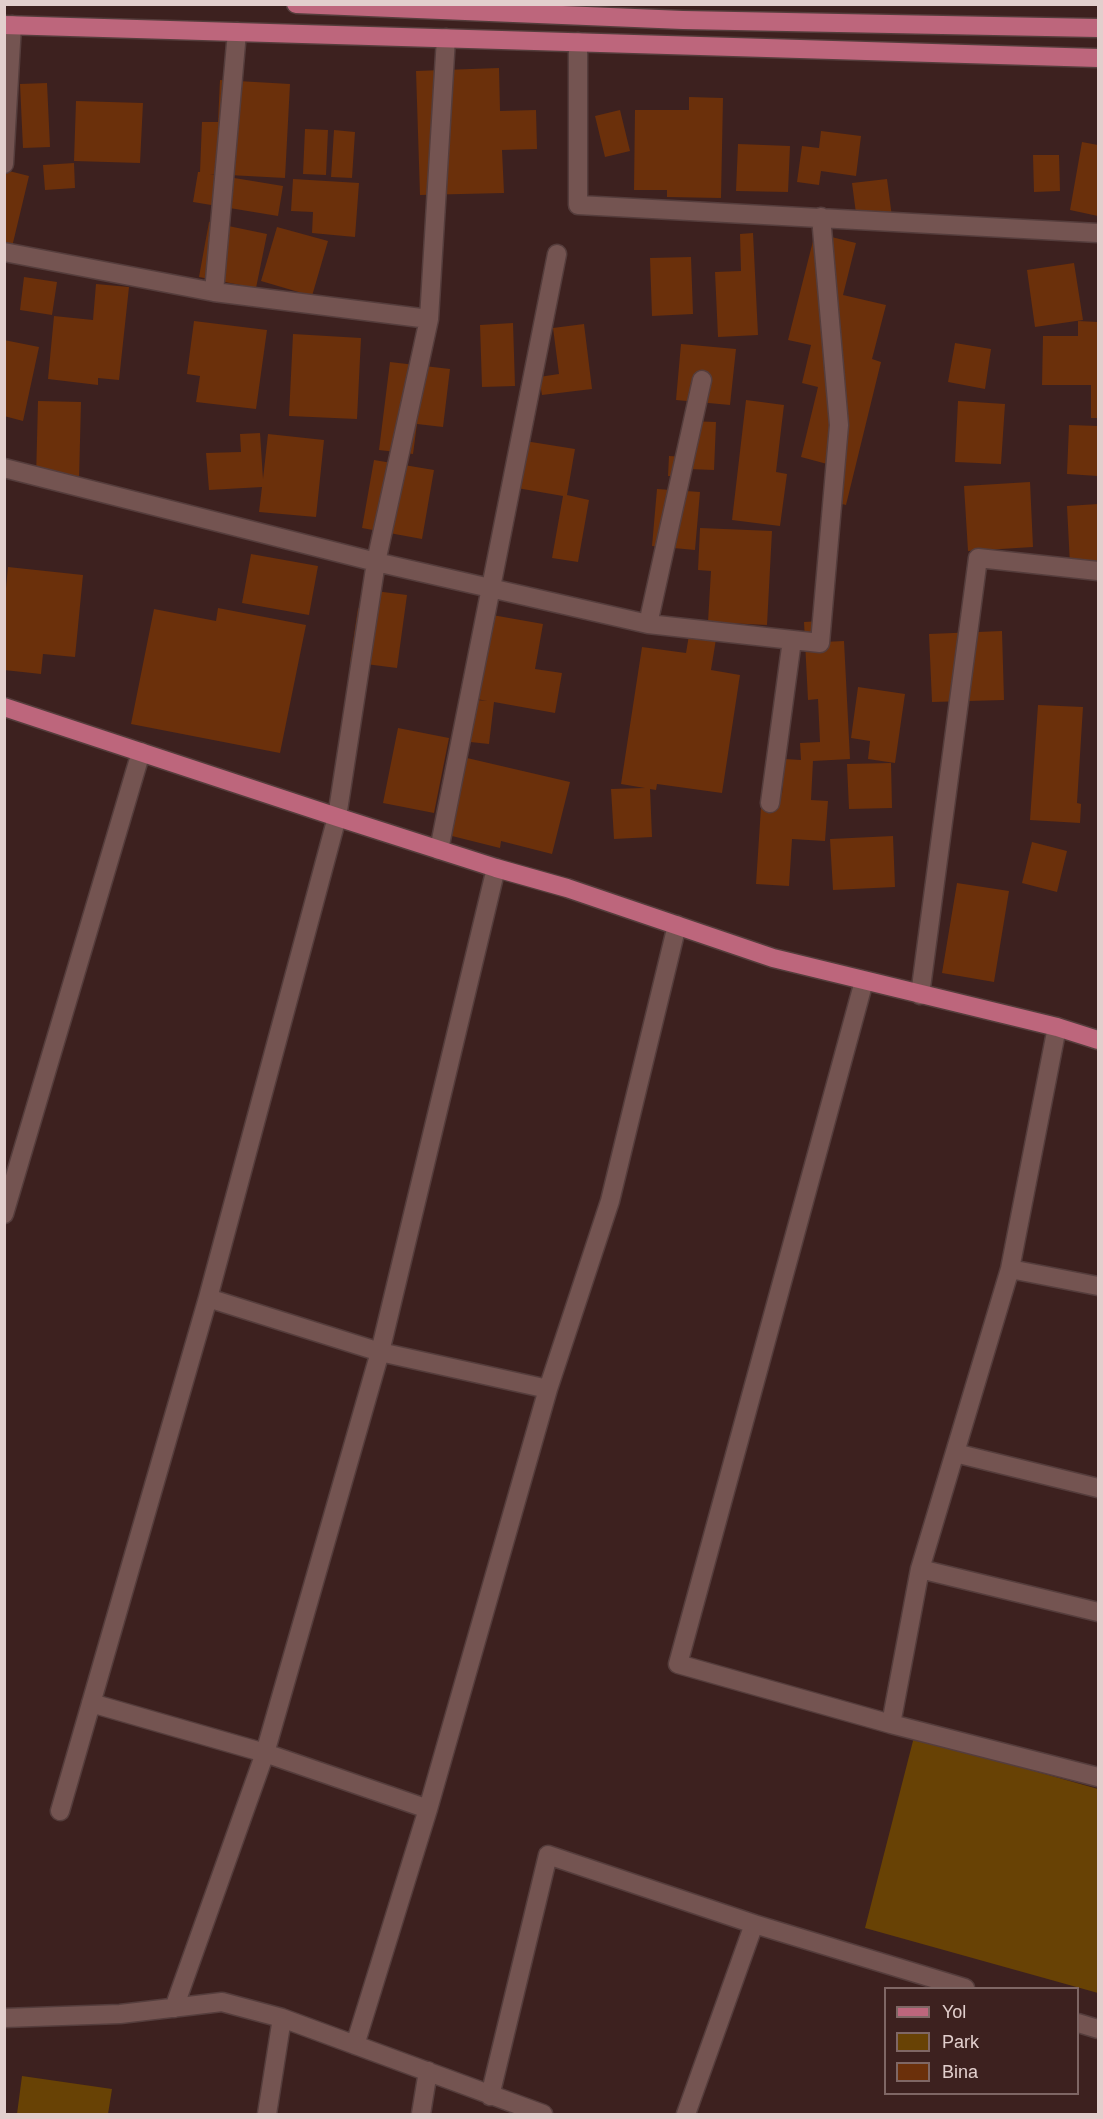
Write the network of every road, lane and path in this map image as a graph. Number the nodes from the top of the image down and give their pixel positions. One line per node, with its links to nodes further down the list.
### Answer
1 (296, 4): 3 (main road)
2 (8, 25): 4 (main road); 8 (street)
3 (1098, 28)
4 (237, 32): 5 (main road); 13 (street)
5 (446, 38): 6 (main road); 14 (street)
6 (578, 42): 7 (main road); 9 (street)
7 (1098, 58)
8 (4, 164)
9 (821, 217): 10 (street); 21 (street)
10 (1098, 233)
11 (4, 252): 13 (street)
12 (557, 254): 19 (street)
13 (214, 292): 14 (street)
14 (429, 319): 17 (street)
15 (702, 380): 20 (street)
16 (4, 468): 17 (street)
17 (376, 562): 19 (street); 25 (street)
18 (1098, 571): 30 (street)
19 (491, 588): 20 (street); 26 (street)
20 (648, 624): 21 (street)
21 (792, 640): 24 (street)
22 (4, 707): 23 (main road)
23 (141, 752): 25 (main road); 33 (street)
24 (770, 802)
25 (337, 817): 26 (main road); 36 (street)
26 (439, 850): 27 (main road)
27 (496, 868): 28 (main road); 37 (street)
28 (677, 925): 29 (main road); 38 (street)
29 (864, 981): 30 (main road); 44 (street)
30 (921, 995): 31 (main road)
31 (1057, 1027): 32 (main road); 34 (street)
32 (1098, 1038)
33 (4, 1214)
34 (1010, 1269): 35 (street); 39 (street)
35 (1098, 1286)
36 (208, 1298): 37 (street); 43 (street)
37 (380, 1352): 38 (street); 45 (street)
38 (548, 1389): 47 (street)
39 (955, 1453): 40 (street); 41 (street)
40 (1098, 1488)
41 (920, 1569): 42 (street); 44 (street)
42 (1098, 1612)
43 (91, 1703): 45 (street); 48 (street)
44 (891, 1724): 46 (street)
45 (265, 1753): 47 (street); 51 (street)
46 (1098, 1777)
47 (428, 1809): 56 (street)
48 (60, 1811)
49 (754, 1924): 50 (street); 58 (street); 62 (street)
50 (959, 1987)
51 (174, 2008): 52 (street); 53 (street)
52 (4, 2018)
53 (282, 2018): 56 (street); 59 (street)
54 (1079, 2024): 55 (street)
55 (1098, 2029)
56 (355, 2045): 57 (street)
57 (428, 2071): 58 (street); 60 (street)
58 (490, 2096): 61 (street)
59 (267, 2115)
60 (422, 2115)
61 (543, 2115)
62 (686, 2115)

